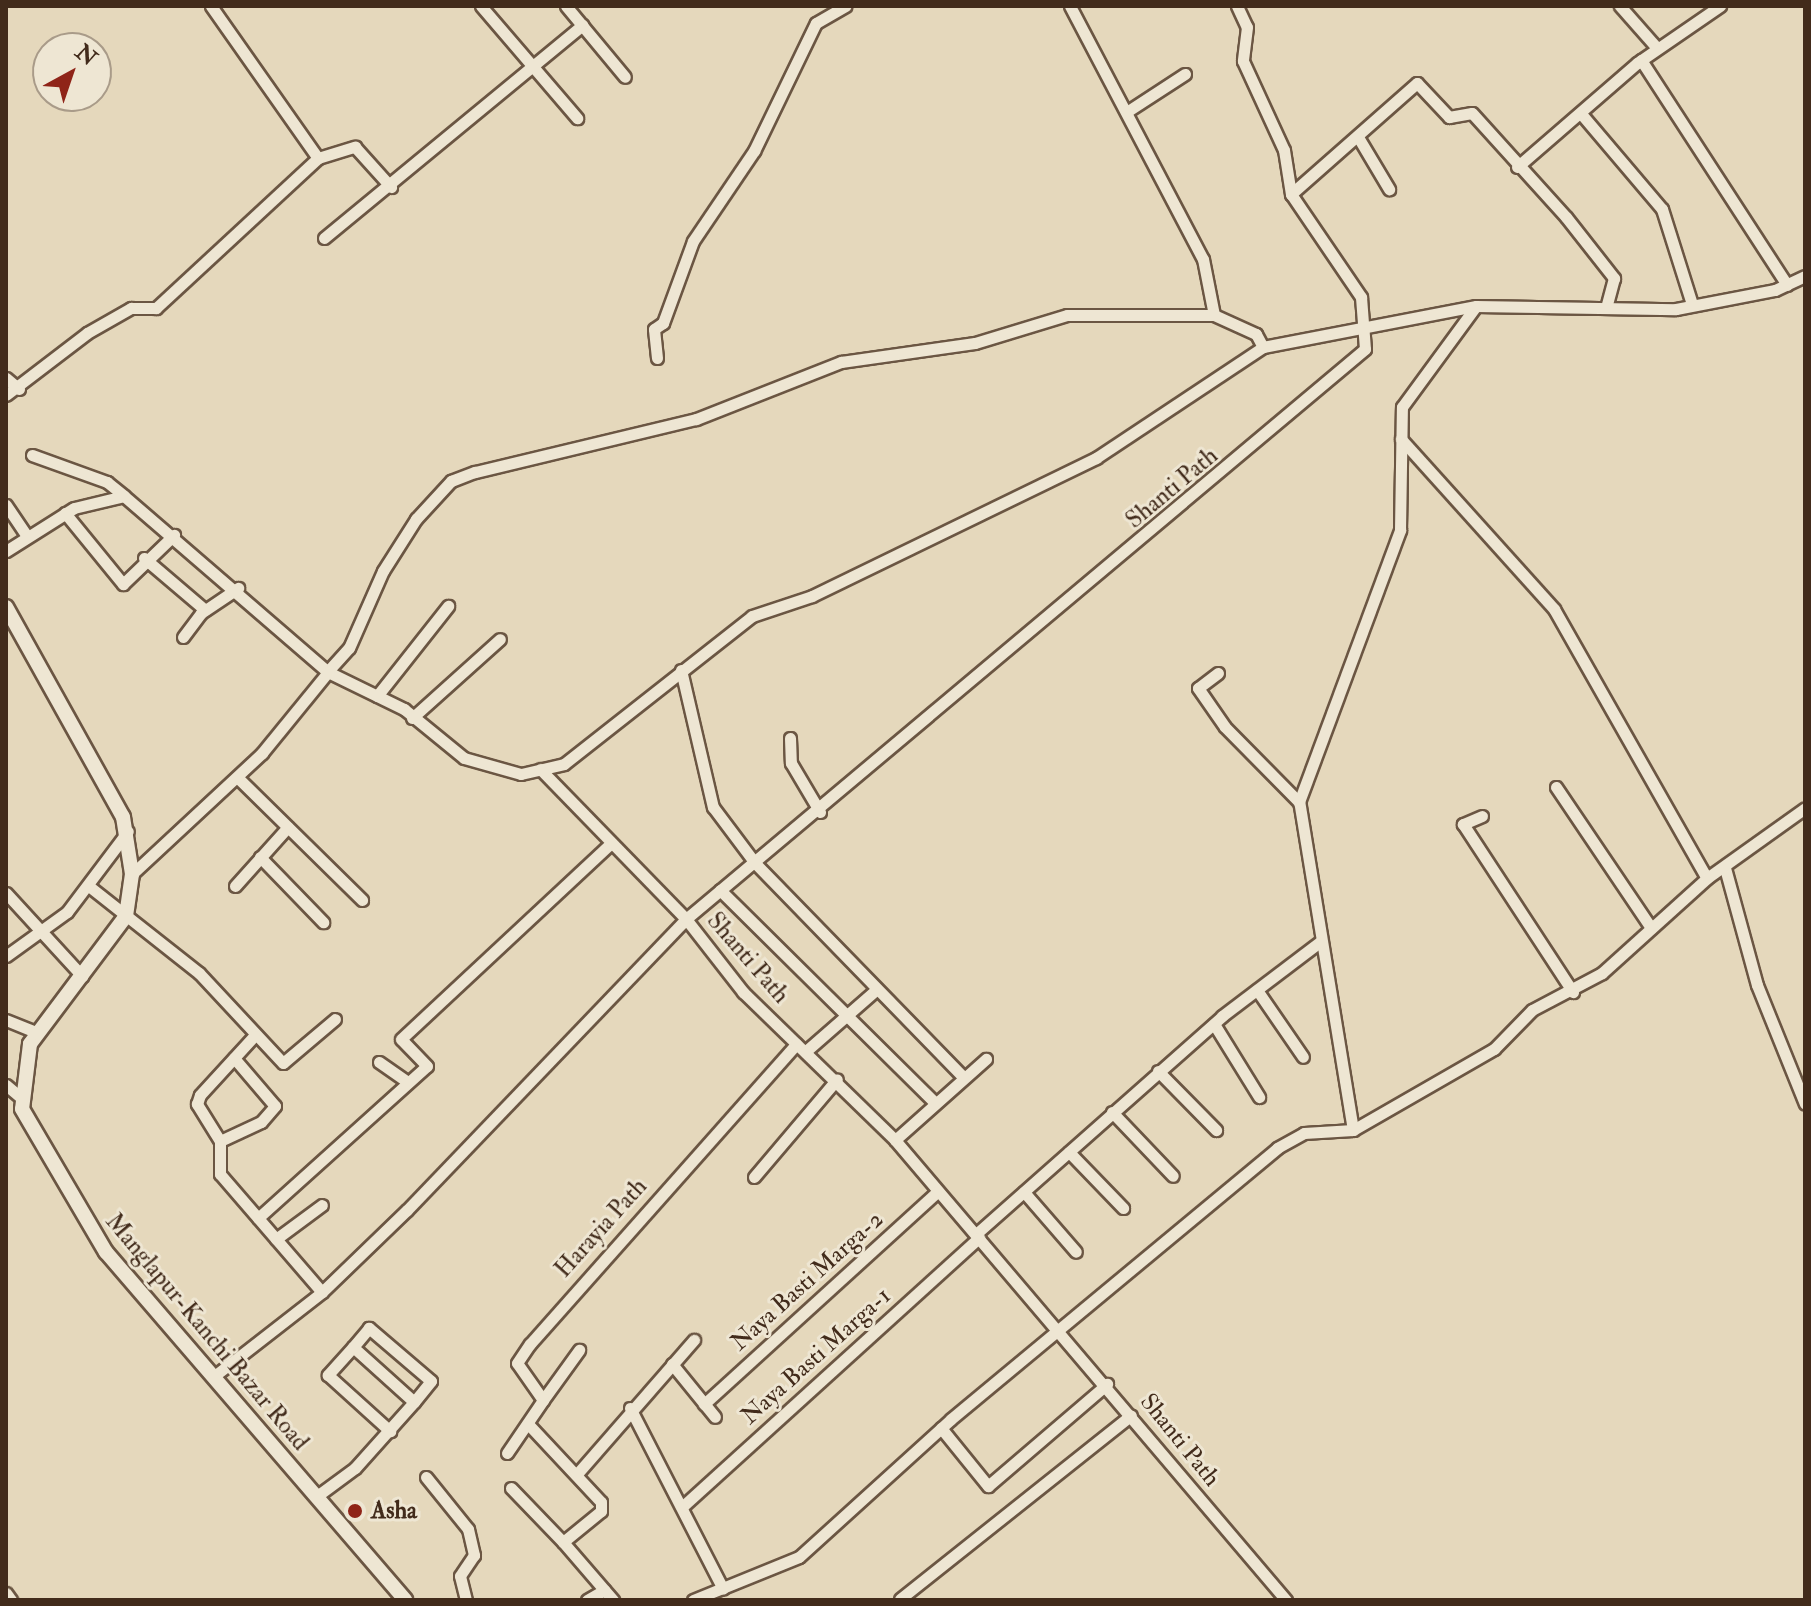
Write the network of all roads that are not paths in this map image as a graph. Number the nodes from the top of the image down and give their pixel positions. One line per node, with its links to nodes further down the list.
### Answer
1 (211, 6): 21 (street)
2 (481, 6): 14 (street)
3 (566, 6): 11 (street)
4 (846, 6): 35 (street)
5 (1070, 6): 17 (street)
6 (1620, 6): 12 (street)
7 (1693, 6): 10 (street)
8 (1720, 6): 10 (street)
9 (1241, 7): 25 (street)
10 (1702, 17): 12 (street)
11 (582, 25): 14 (street); 16 (street)
12 (1657, 48): 13 (street)
13 (1641, 60): 18 (street); 28 (street)
14 (531, 66): 19 (street); 23 (street)
15 (1185, 74): 17 (street)
16 (625, 77)
17 (1128, 111): 32 (street)
18 (1583, 116): 22 (street); 29 (street)
19 (577, 118)
20 (1358, 137): 22 (street); 24 (street); 25 (street)
21 (318, 158): 23 (street); 37 (street)
22 (1517, 167): 31 (street)
23 (391, 187): 26 (street)
24 (1389, 189)
25 (1291, 194): 33 (street)
26 (324, 238)
27 (1805, 276): 28 (street)
28 (1787, 285): 29 (street)
29 (1692, 304): 31 (street)
30 (1476, 306): 31 (street); 33 (street); 39 (street)
31 (1606, 307)
32 (1214, 315): 34 (street); 55 (street)
33 (1365, 324): 34 (street); 65 (street, Shanti Path)
34 (1263, 347): 54 (street)
35 (657, 358)
36 (6, 378): 37 (street)
37 (19, 389): 38 (street)
38 (6, 395)
39 (1401, 439): 63 (street); 74 (street)
40 (32, 455): 41 (street)
41 (124, 496): 43 (street); 45 (street)
42 (6, 505): 44 (street)
43 (65, 513): 44 (street); 47 (street)
44 (26, 535): 46 (street)
45 (174, 535): 47 (street); 48 (street)
46 (6, 551)
47 (144, 558): 50 (street)
48 (238, 588): 50 (street); 55 (street)
49 (448, 606): 57 (street)
50 (205, 610): 52 (street)
51 (7, 611): 68 (street)
52 (183, 637)
53 (500, 639): 58 (street)
54 (681, 670): 60 (street); 71 (street)
55 (328, 671): 57 (street); 61 (street)
56 (1218, 673): 63 (street)
57 (377, 696): 58 (street)
58 (412, 718): 60 (street)
59 (790, 738): 65 (street)
60 (540, 769): 69 (street)
61 (238, 778): 67 (street); 73 (street)
62 (1556, 787): 83 (street)
63 (1299, 802): 85 (street)
64 (1805, 808): 72 (street)
65 (820, 812): 71 (street, Shanti Path)
66 (1482, 816): 90 (street)
67 (288, 827): 70 (street); 79 (street)
68 (128, 830): 73 (street); 76 (street)
69 (611, 843): 81 (street); 105 (street)
70 (260, 857): 75 (street); 82 (street)
71 (755, 863): 77 (street, Shanti Path); 88 (street)
72 (1725, 868): 74 (street); 110 (street)
73 (132, 874): 80 (street)
74 (1707, 878): 83 (street)
75 (235, 886)
76 (90, 887): 80 (street); 84 (street)
77 (720, 890): 81 (street, Shanti Path); 91 (street)
78 (6, 893): 84 (street)
79 (362, 900)
80 (126, 916): 87 (street); 96 (street)
81 (686, 919): 97 (street, Shanti Path); 127 (street)
82 (323, 922)
83 (1651, 928): 90 (street)
84 (41, 934): 86 (street); 87 (street)
85 (1320, 942): 89 (street, Naya Basti Marga-1); 113 (street)
86 (6, 956)
87 (82, 976): 95 (street)
88 (877, 989): 91 (street); 103 (street)
89 (1257, 990): 94 (street, Naya Basti Marga-1); 98 (street)
90 (1573, 992): 113 (street)
91 (846, 1016): 97 (street); 109 (street)
92 (335, 1019): 96 (street)
93 (6, 1020): 95 (street)
94 (1214, 1024): 102 (street, Naya Basti Marga-1); 108 (street)
95 (35, 1032): 107 (street)
96 (254, 1036): 99 (street)
97 (801, 1048): 104 (street, Shanti Path); 135 (street, Harayia Path)
98 (1303, 1057)
99 (234, 1058): 115 (street); 115 (street)
100 (986, 1059): 103 (street)
101 (379, 1062): 105 (street)
102 (1158, 1071): 111 (street, Naya Basti Marga-1); 112 (street)
103 (961, 1075): 109 (street)
104 (837, 1079): 114 (street, Shanti Path); 118 (street)
105 (408, 1082): 123 (street)
106 (6, 1085): 107 (street)
107 (19, 1096): 133 (street, Manglapur-Kanchi Bazar Road)
108 (1259, 1097)
109 (933, 1101): 114 (street)
110 (1805, 1104)
111 (1112, 1112): 116 (street, Naya Basti Marga-1); 117 (street)
112 (1216, 1130)
113 (1353, 1130): 128 (street)
114 (895, 1140): 119 (street, Shanti Path)
115 (220, 1141): 123 (street)
116 (1069, 1152): 120 (street, Naya Basti Marga-1); 122 (street)
117 (1173, 1176)
118 (754, 1177)
119 (938, 1191): 124 (street, Shanti Path); 137 (street, Naya Basti Marga-2)
120 (1024, 1192): 124 (street, Naya Basti Marga-1); 126 (street)
121 (322, 1205): 125 (street)
122 (1123, 1208)
123 (258, 1218): 125 (street)
124 (978, 1236): 128 (street, Shanti Path); 149 (street, Naya Basti Marga-1)
125 (276, 1239): 127 (street)
126 (1076, 1252)
127 (322, 1292): 133 (street)
128 (1059, 1328): 134 (street, Shanti Path); 142 (street)
129 (694, 1340): 132 (street)
130 (353, 1347): 136 (street); 136 (street); 143 (street)
131 (579, 1350): 135 (street)
132 (672, 1364): 137 (street); 138 (street)
133 (213, 1377): 148 (street, Manglapur-Kanchi Bazar Road)
134 (1107, 1384): 139 (street, Shanti Path); 142 (street)
135 (543, 1400): 141 (street)
136 (414, 1402): 143 (street)
137 (704, 1404): 140 (street)
138 (630, 1408): 145 (street); 149 (street)
139 (1131, 1415): 154 (street); 161 (street, Shanti Path)
140 (715, 1417)
141 (529, 1425): 144 (street); 145 (street)
142 (941, 1428): 151 (street)
143 (390, 1431): 148 (street)
144 (507, 1453)
145 (577, 1474): 150 (street)
146 (426, 1477): 157 (street)
147 (511, 1488): 150 (street)
148 (317, 1496): 156 (street, Manglapur-Kanchi Bazar Road)
149 (682, 1507): 151 (street)
150 (563, 1542): 152 (street)
151 (723, 1589): 160 (street)
152 (604, 1590): 158 (street); 159 (street)
153 (6, 1593): 155 (street)
154 (900, 1599)
155 (11, 1600)
156 (405, 1600)
157 (466, 1600)
158 (587, 1600)
159 (613, 1600)
160 (693, 1600)
161 (1286, 1600)

